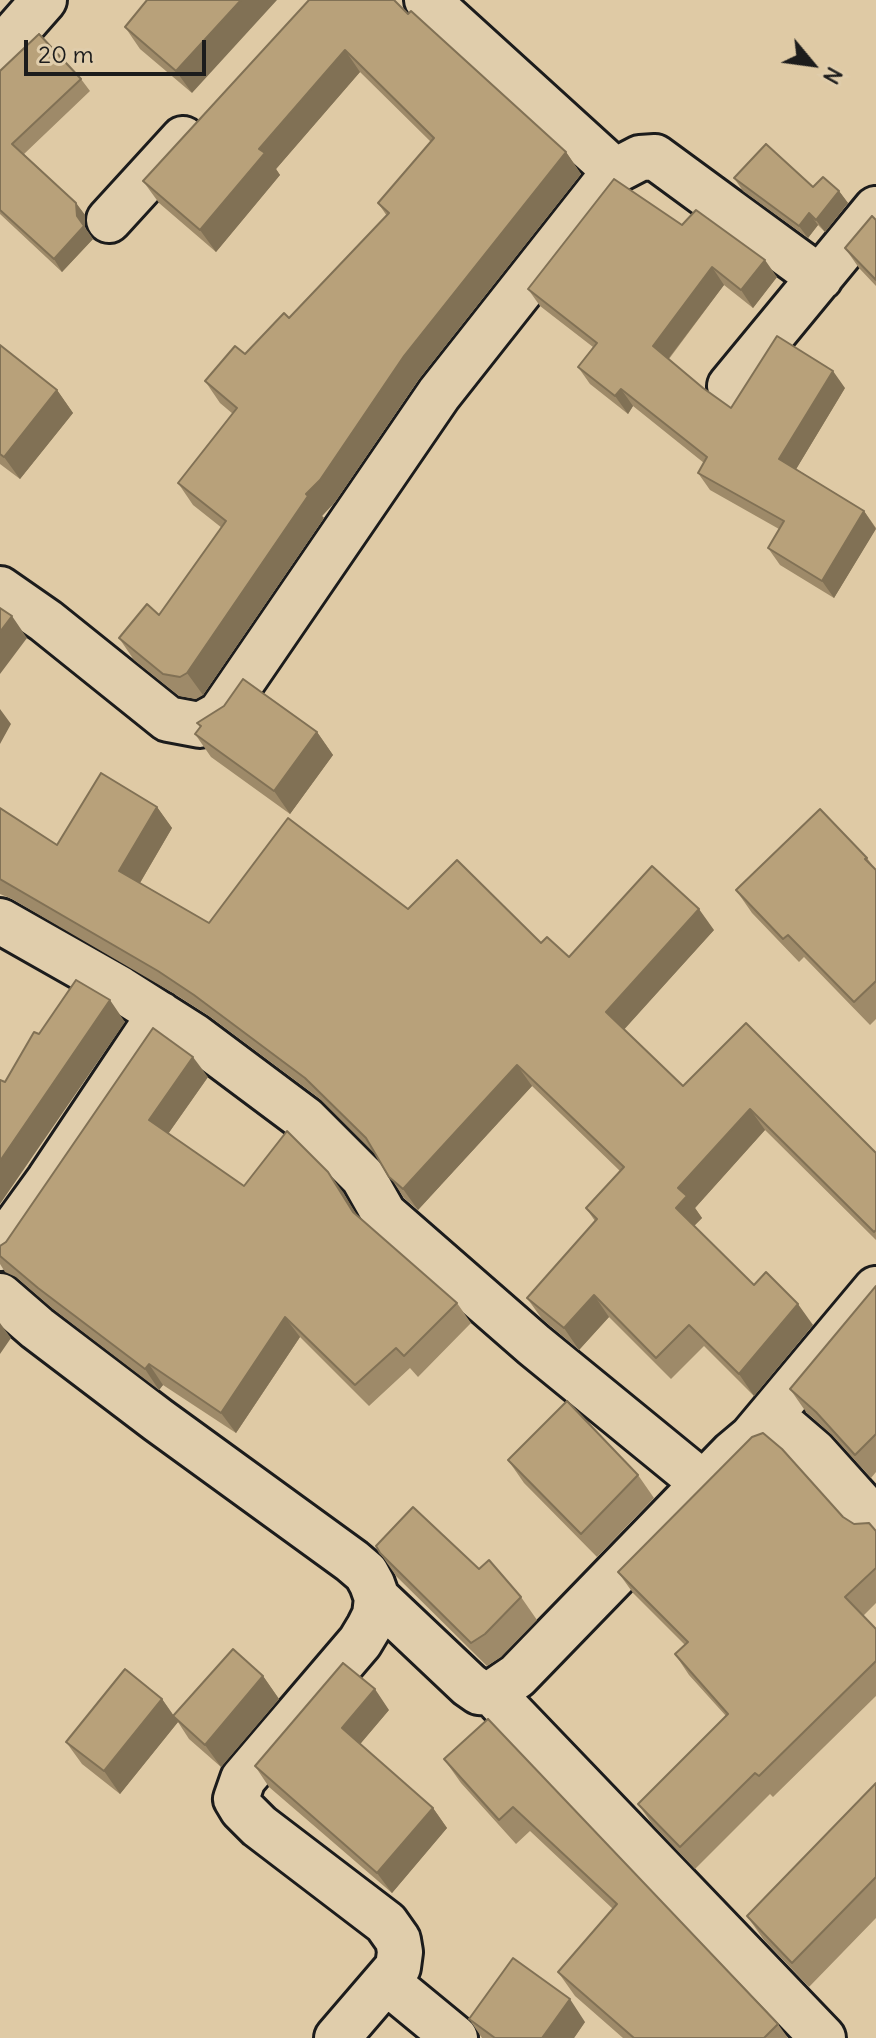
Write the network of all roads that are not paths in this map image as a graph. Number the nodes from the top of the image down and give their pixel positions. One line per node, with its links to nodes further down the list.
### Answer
1 (44, 0): 3 (street)
2 (427, 0): 5 (street)
3 (0, 50)
4 (205, 116): 7 (street)
5 (615, 171): 8 (street); 10 (street)
6 (876, 209): 8 (street)
7 (109, 220)
8 (820, 278): 9 (street)
9 (730, 386)
10 (0, 589)
11 (0, 921): 12 (street)
12 (160, 1014): 13 (street); 17 (street)
13 (0, 1248)
14 (876, 1289): 16 (street)
15 (0, 1296): 19 (street)
16 (752, 1437): 17 (street); 18 (street)
17 (704, 1484): 20 (street)
18 (876, 1521)
19 (377, 1598): 20 (street); 21 (street)
20 (492, 1693): 24 (street)
21 (387, 1982): 22 (street); 23 (street)
22 (337, 2038)
23 (455, 2038)
24 (823, 2038)

